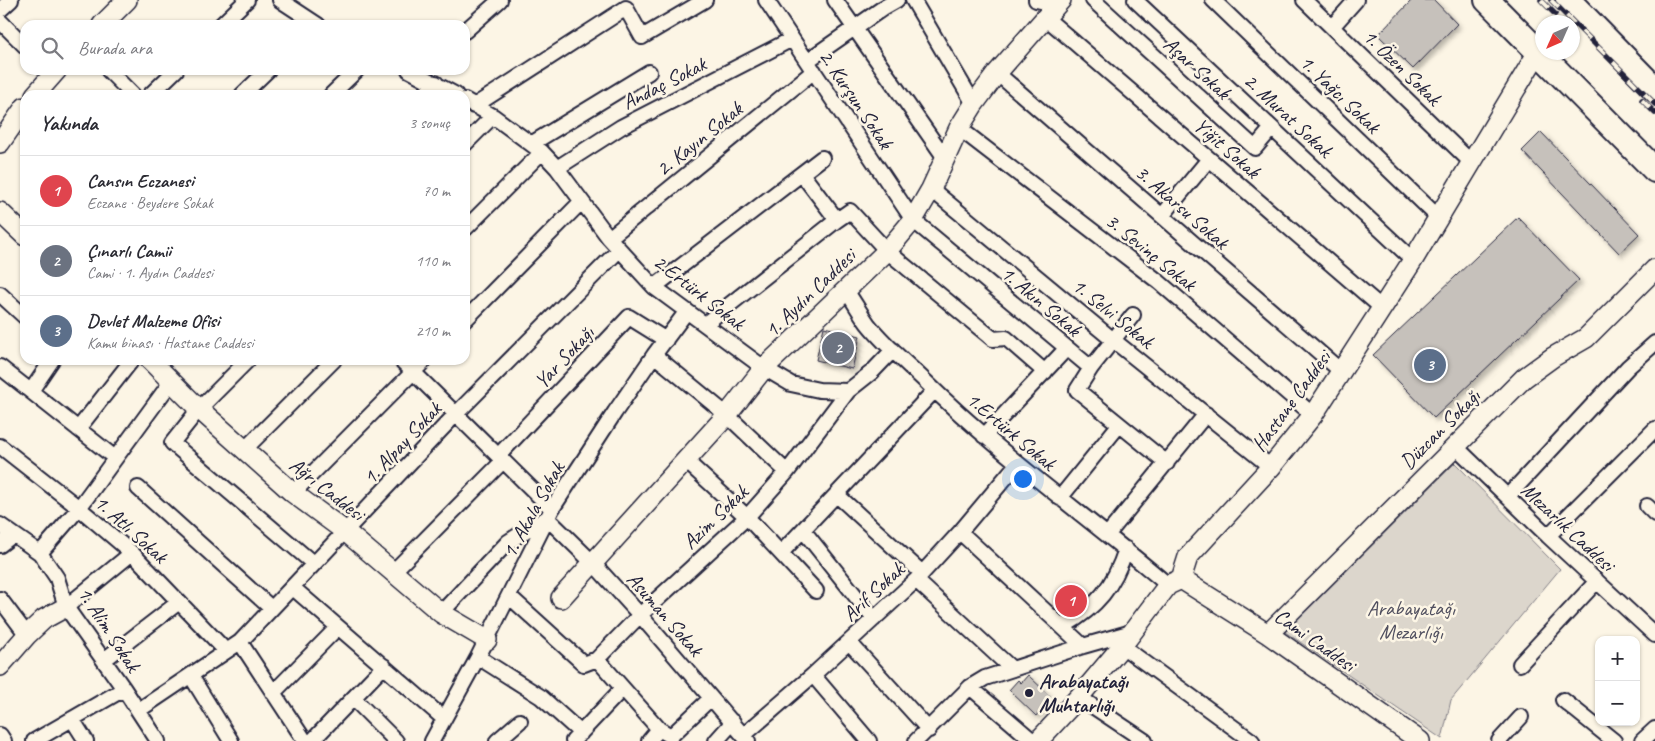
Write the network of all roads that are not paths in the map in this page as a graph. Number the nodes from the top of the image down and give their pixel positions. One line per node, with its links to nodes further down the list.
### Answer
1 (11, 0): 24 (street)
2 (127, 0): 25 (main road)
3 (247, 0): 26 (street)
4 (280, 0): 27 (street)
5 (500, 0): 29 (street)
6 (705, 0): 21 (street)
7 (766, 0): 34 (street, 2. Kurşun Sokak)
8 (835, 0): 31 (street)
9 (897, 0): 22 (street, 2. Kayın Sokak)
10 (913, 0): 59 (street)
11 (1036, 0): 23 (street)
12 (1093, 0): 63 (street, Aşar Sokak)
13 (1135, 0): 63 (street, 2. Murat Sokak)
14 (1213, 0): 79 (street, 1. Yağcı Sokak)
15 (1304, 0): 30 (street, 1. Özen Sokak)
16 (1356, 0): 30 (street)
17 (1487, 0): 33 (highway)
18 (1505, 0): 32 (highway)
19 (1568, 0): 50 (highway)
20 (1585, 0): 40 (highway)
21 (624, 4): 58 (street)
22 (880, 4): 31 (street, 2. Kayın Sokak)
23 (1055, 7): 42 (main road, 1. Aydın Caddesi); 70 (street, Yiğit Sokak)
24 (0, 10)
25 (107, 20)
26 (227, 20)
27 (309, 20)
28 (0, 21): 35 (street)
29 (470, 27)
30 (1332, 27): 71 (street, 1. Özen Sokak)
31 (855, 28): 39 (street, 2. Kayın Sokak); 69 (street)
32 (1535, 34)
33 (1535, 38)
34 (792, 39): 39 (street, 2. Kurşun Sokak); 72 (street, Andaç Sokak)
35 (20, 41)
36 (1538, 60): 71 (main road, Hastane Caddesi)
37 (1558, 60): 73 (highway)
38 (1560, 60): 66 (highway)
39 (810, 66): 81 (street, 2. Kurşun Sokak); 84 (street, 2. Kayın Sokak)
40 (1655, 70)
41 (649, 72): 67 (street)
42 (997, 73): 59 (main road, 1. Aydın Caddesi); 78 (street, 3. Akarsu Sokak)
43 (51, 75): 51 (main road)
44 (113, 75): 52 (street)
45 (171, 75): 53 (street)
46 (263, 75): 54 (street)
47 (352, 75): 55 (street)
48 (421, 75): 49 (street)
49 (436, 84): 56 (street); 57 (street)
50 (1655, 89)
51 (39, 90)
52 (128, 90)
53 (155, 90)
54 (247, 90)
55 (336, 90)
56 (429, 90)
57 (447, 90)
58 (470, 103): 61 (street, 2.Ertürk Sokak)
59 (974, 104): 62 (main road, 1. Aydın Caddesi)
60 (20, 115): 65 (main road)
61 (493, 116): 64 (street); 67 (street, 2.Ertürk Sokak)
62 (959, 128): 69 (main road, 1. Aydın Caddesi); 124 (street, 3. Sevinç Sokak)
63 (1272, 128): 87 (street, 2. Murat Sokak)
64 (470, 139)
65 (0, 143)
66 (1655, 147)
67 (536, 148): 72 (street, 2.Ertürk Sokak); 82 (street)
68 (822, 158): 74 (street)
69 (945, 158): 75 (main road, 1. Aydın Caddesi)
70 (1209, 159): 78 (street); 92 (street, Yiğit Sokak)
71 (1472, 163): 79 (main road, Hastane Caddesi)
72 (557, 168): 76 (street, 2.Ertürk Sokak)
73 (1655, 170)
74 (802, 174): 80 (street); 89 (street)
75 (931, 189): 81 (main road, 1. Aydın Caddesi); 99 (street, 1. Selvi Sokak)
76 (581, 202): 84 (street, 2.Ertürk Sokak); 95 (street)
77 (0, 212): 83 (main road)
78 (1162, 216): 116 (street, 3. Akarsu Sokak)
79 (1439, 218): 87 (main road, Hastane Caddesi)
80 (838, 220): 86 (street); 97 (street)
81 (913, 220): 86 (main road, 1. Aydın Caddesi); 101 (street, 1. Akın Sokak)
82 (470, 222)
83 (20, 226)
84 (609, 238): 85 (street, 2.Ertürk Sokak)
85 (619, 250): 89 (street, 2.Ertürk Sokak); 122 (street, 1. Alpay Sokak)
86 (887, 251): 90 (main road, 1. Aydın Caddesi); 115 (street)
87 (1413, 260): 92 (main road, Hastane Caddesi)
88 (1655, 269): 131 (main road, Düzcan Sokağı)
89 (654, 287): 93 (street, 2.Ertürk Sokak)
90 (845, 289): 102 (street, 1.Ertürk Sokak); 112 (main road, 1. Aydın Caddesi)
91 (0, 294): 94 (street)
92 (1382, 308): 116 (main road, Hastane Caddesi)
93 (687, 311): 97 (street, 2.Ertürk Sokak); 98 (street, 1. Akala Sokak)
94 (20, 312)
95 (470, 315)
96 (1133, 315): 99 (street)
97 (705, 324): 112 (street, 2.Ertürk Sokak)
98 (666, 340): 103 (street, 1. Akala Sokak); 134 (street, Yar Sokağı)
99 (1113, 340): 113 (street); 123 (street, 1. Selvi Sokak)
100 (1655, 343): 143 (street)
101 (1066, 349): 113 (street, 1. Akın Sokak); 115 (street)
102 (893, 350): 118 (street); 119 (street, 1.Ertürk Sokak)
103 (654, 355): 125 (street); 146 (street, 1. Akala Sokak)
104 (49, 365): 120 (street)
105 (128, 365): 127 (street)
106 (156, 365): 117 (main road, Ağrı Caddesi)
107 (243, 365): 121 (street)
108 (329, 365): 132 (street)
109 (406, 365): 114 (street, Asuman Sokak)
110 (420, 365): 114 (street)
111 (0, 367): 120 (street)
112 (764, 368): 118 (street, 2.Ertürk Sokak); 125 (main road, 1. Aydın Caddesi)
113 (1091, 368): 126 (street)
114 (413, 372): 122 (street, Asuman Sokak); 141 (street)
115 (1044, 372): 129 (street)
116 (1342, 372): 124 (main road, Hastane Caddesi)
117 (172, 382): 121 (main road, Ağrı Caddesi); 133 (street)
118 (848, 390): 139 (street, Azim Sokak)
119 (934, 390): 129 (street, 1.Ertürk Sokak); 142 (street)
120 (31, 391): 127 (street)
121 (199, 409): 132 (main road, Ağrı Caddesi); 161 (street)
122 (456, 414): 134 (street, Asuman Sokak); 150 (street, 1. Alpay Sokak)
123 (1206, 414): 136 (street); 138 (street, 1. Selvi Sokak)
124 (1313, 414): 138 (main road, Hastane Caddesi)
125 (727, 415): 135 (main road, 1. Aydın Caddesi); 139 (street)
126 (1119, 425): 136 (street); 144 (street)
127 (78, 429): 133 (street)
128 (1655, 429): 154 (street)
129 (984, 436): 137 (street, 1.Ertürk Sokak)
130 (0, 446): 145 (street, 1. Atlı Sokak)
131 (1455, 446): 143 (street, Mezarlık Caddesi); 180 (main road, Düzcan Sokağı)
132 (244, 450): 141 (main road, Ağrı Caddesi)
133 (115, 458): 145 (street)
134 (501, 459): 146 (street, Asuman Sokak); 162 (street)
135 (685, 460): 147 (street); 160 (main road, 1. Aydın Caddesi)
136 (1167, 462): 152 (street)
137 (1017, 464): 144 (street, 1.Ertürk Sokak); 151 (street, Arif Sokak)
138 (1271, 467): 165 (main road, Hastane Caddesi)
139 (787, 472): 147 (street, Azim Sokak)
140 (138, 488): 173 (street)
141 (293, 493): 150 (main road, Ağrı Caddesi)
142 (837, 494): 149 (street); 163 (street)
143 (1508, 496): 154 (street, Mezarlık Caddesi)
144 (1060, 498): 152 (street, 1.Ertürk Sokak)
145 (79, 508): 157 (street); 158 (street, 1. Atlı Sokak)
146 (550, 514): 160 (street, Asuman Sokak); 168 (street, 1. Akala Sokak); 174 (street)
147 (747, 517): 159 (street); 175 (street, Azim Sokak)
148 (0, 525): 153 (street, 1. Alim Sokak)
149 (804, 530): 159 (street); 176 (street)
150 (346, 532): 161 (street, 1. Alpay Sokak); 162 (main road, Ağrı Caddesi)
151 (960, 532): 163 (street, Arif Sokak); 177 (street)
152 (1108, 534): 156 (street, 1.Ertürk Sokak)
153 (13, 535): 155 (street); 157 (street, 1. Alim Sokak)
154 (1548, 536): 164 (street, Mezarlık Caddesi)
155 (0, 545)
156 (1126, 549): 165 (street, 1.Ertürk Sokak); 177 (street)
157 (40, 553): 172 (street, 1. Alim Sokak)
158 (132, 553): 171 (street, 1. Atlı Sokak); 172 (street)
159 (781, 553): 167 (street)
160 (593, 563): 169 (main road, 1. Aydın Caddesi); 175 (street, Asuman Sokak)
161 (314, 564): 166 (street, 1. Alpay Sokak)
162 (392, 573): 174 (main road, Ağrı Caddesi)
163 (919, 577): 176 (street, Arif Sokak); 193 (street)
164 (1597, 581): 179 (street, Mezarlık Caddesi); 190 (street)
165 (1174, 582): 180 (main road, Cami Caddesi); 182 (main road, Hastane Caddesi)
166 (292, 587): 173 (street, 1. Alpay Sokak); 178 (street)
167 (816, 591)
168 (509, 596): 186 (street, 1. Akala Sokak); 188 (street)
169 (561, 598)
170 (0, 599): 181 (street)
171 (179, 602): 187 (street, 1. Atlı Sokak); 189 (street)
172 (66, 607): 181 (main road); 189 (street, 1. Alim Sokak)
173 (271, 608): 183 (street, 1. Alpay Sokak)
174 (441, 613): 186 (main road, Ağrı Caddesi)
175 (640, 615): 188 (street, Azim Sokak); 202 (street, Asuman Sokak)
176 (874, 619): 184 (street, Arif Sokak)
177 (1064, 626): 185 (street)
178 (338, 627): 192 (street); 199 (street)
179 (1654, 631)
180 (1268, 634): 234 (main road, Cami Caddesi)
181 (26, 636): 191 (main road)
182 (1127, 639): 185 (street); 200 (main road, Hastane Caddesi); 233 (street)
183 (240, 642): 187 (street, 1. Alpay Sokak); 199 (street)
184 (849, 642): 194 (street, Arif Sokak); 212 (street)
185 (1083, 646): 193 (street)
186 (483, 648): 206 (street, 1. Akala Sokak); 214 (street)
187 (226, 651): 195 (street, 1. Alpay Sokak)
188 (597, 659): 198 (street)
189 (104, 660): 197 (street, 1. Alim Sokak)
190 (1520, 664)
191 (0, 666)
192 (384, 666): 201 (street); 206 (street)
193 (1012, 669): 196 (street)
194 (813, 675): 215 (street, Arif Sokak); 228 (street)
195 (192, 676): 204 (street, 1. Alpay Sokak); 220 (street)
196 (970, 687): 212 (street); 230 (street)
197 (124, 689): 204 (street, 1. Alim Sokak); 207 (street)
198 (622, 689): 210 (street); 214 (street)
199 (273, 693): 221 (street)
200 (1079, 697): 231 (main road, Hastane Caddesi); 232 (street)
201 (354, 698): 222 (street); 223 (street)
202 (710, 698): 209 (street, Asuman Sokak); 210 (street)
203 (1564, 700): 236 (street)
204 (139, 710): 219 (street, 1. Alim Sokak)
205 (1521, 717): 235 (street)
206 (443, 718): 224 (street, 1. Akala Sokak)
207 (72, 719): 217 (street); 218 (street)
208 (520, 721): 225 (street)
209 (732, 722): 215 (street, Asuman Sokak); 227 (street)
210 (659, 729): 226 (street)
211 (1655, 729): 237 (street)
212 (928, 730): 229 (street)
213 (0, 735): 216 (street)
214 (577, 737)
215 (746, 738)
216 (4, 741)
217 (34, 741)
218 (86, 741)
219 (158, 741)
220 (231, 741)
221 (305, 741)
222 (312, 741)
223 (396, 741)
224 (432, 741)
225 (497, 741)
226 (648, 741)
227 (716, 741)
228 (869, 741)
229 (916, 741)
230 (1033, 741)
231 (1038, 741)
232 (1145, 741)
233 (1252, 741)
234 (1420, 741)
235 (1500, 741)
236 (1614, 741)
237 (1642, 741)

